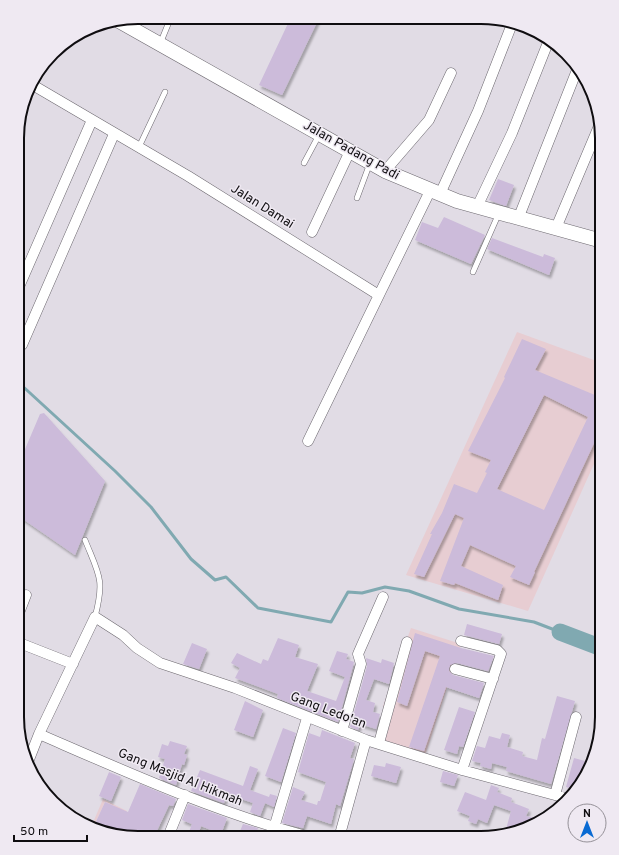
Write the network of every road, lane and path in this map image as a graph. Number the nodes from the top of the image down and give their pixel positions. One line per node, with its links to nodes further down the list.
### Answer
1 (168, 24): 4 (lane)
2 (125, 25): 4 (main road, Jalan Padang Padi)
3 (510, 28): 19 (street)
4 (160, 44): 12 (main road, Jalan Padang Padi)
5 (547, 46): 21 (street)
6 (451, 73): 18 (street)
7 (575, 74): 23 (street)
8 (36, 87): 10 (street, Jalan Damai)
9 (165, 92): 14 (lane)
10 (92, 120): 11 (street, Jalan Damai); 28 (street)
11 (114, 134): 14 (street, Jalan Damai); 30 (street)
12 (320, 134): 15 (main road, Jalan Padang Padi); 17 (lane)
13 (595, 136): 24 (street)
14 (139, 147): 29 (street, Jalan Damai)
15 (350, 151): 16 (main road, Jalan Padang Padi); 25 (street)
16 (370, 162): 18 (main road, Jalan Padang Padi); 20 (lane)
17 (304, 163)
18 (385, 171): 19 (main road, Jalan Padang Padi)
19 (435, 193): 21 (main road, Jalan Padang Padi); 29 (street)
20 (357, 198)
21 (477, 207): 22 (main road, Jalan Padang Padi)
22 (499, 213): 23 (main road, Jalan Padang Padi); 27 (lane)
23 (518, 219): 24 (main road, Jalan Padang Padi)
24 (556, 228): 26 (main road, Jalan Padang Padi)
25 (312, 232)
26 (595, 239)
27 (473, 272)
28 (24, 275)
29 (380, 294): 31 (street)
30 (24, 340)
31 (308, 441)
32 (85, 540): 36 (lane)
33 (26, 595): 35 (street)
34 (383, 597): 45 (street)
35 (24, 600)
36 (95, 617): 40 (street); 44 (street, Gang Ledo'an)
37 (461, 641): 42 (street)
38 (407, 642): 48 (street)
39 (24, 645): 40 (street)
40 (73, 664): 46 (street)
41 (455, 668): 42 (street)
42 (493, 679): 50 (street)
43 (576, 717): 52 (street)
44 (307, 718): 45 (street, Gang Ledo'an); 54 (street)
45 (342, 731): 47 (street, Gang Ledo'an)
46 (39, 734): 49 (street); 51 (street, Gang Masjid Al Hikmah)
47 (366, 740): 48 (street, Gang Ledo'an); 57 (street)
48 (379, 744): 50 (street, Gang Ledo'an)
49 (31, 755)
50 (462, 770): 52 (street, Gang Ledo'an)
51 (185, 795): 54 (street, Gang Masjid Al Hikmah); 55 (street)
52 (555, 795): 53 (street, Gang Ledo'an)
53 (562, 797)
54 (274, 828): 56 (street, Gang Masjid Al Hikmah)
55 (170, 831)
56 (286, 831)
57 (341, 831)

